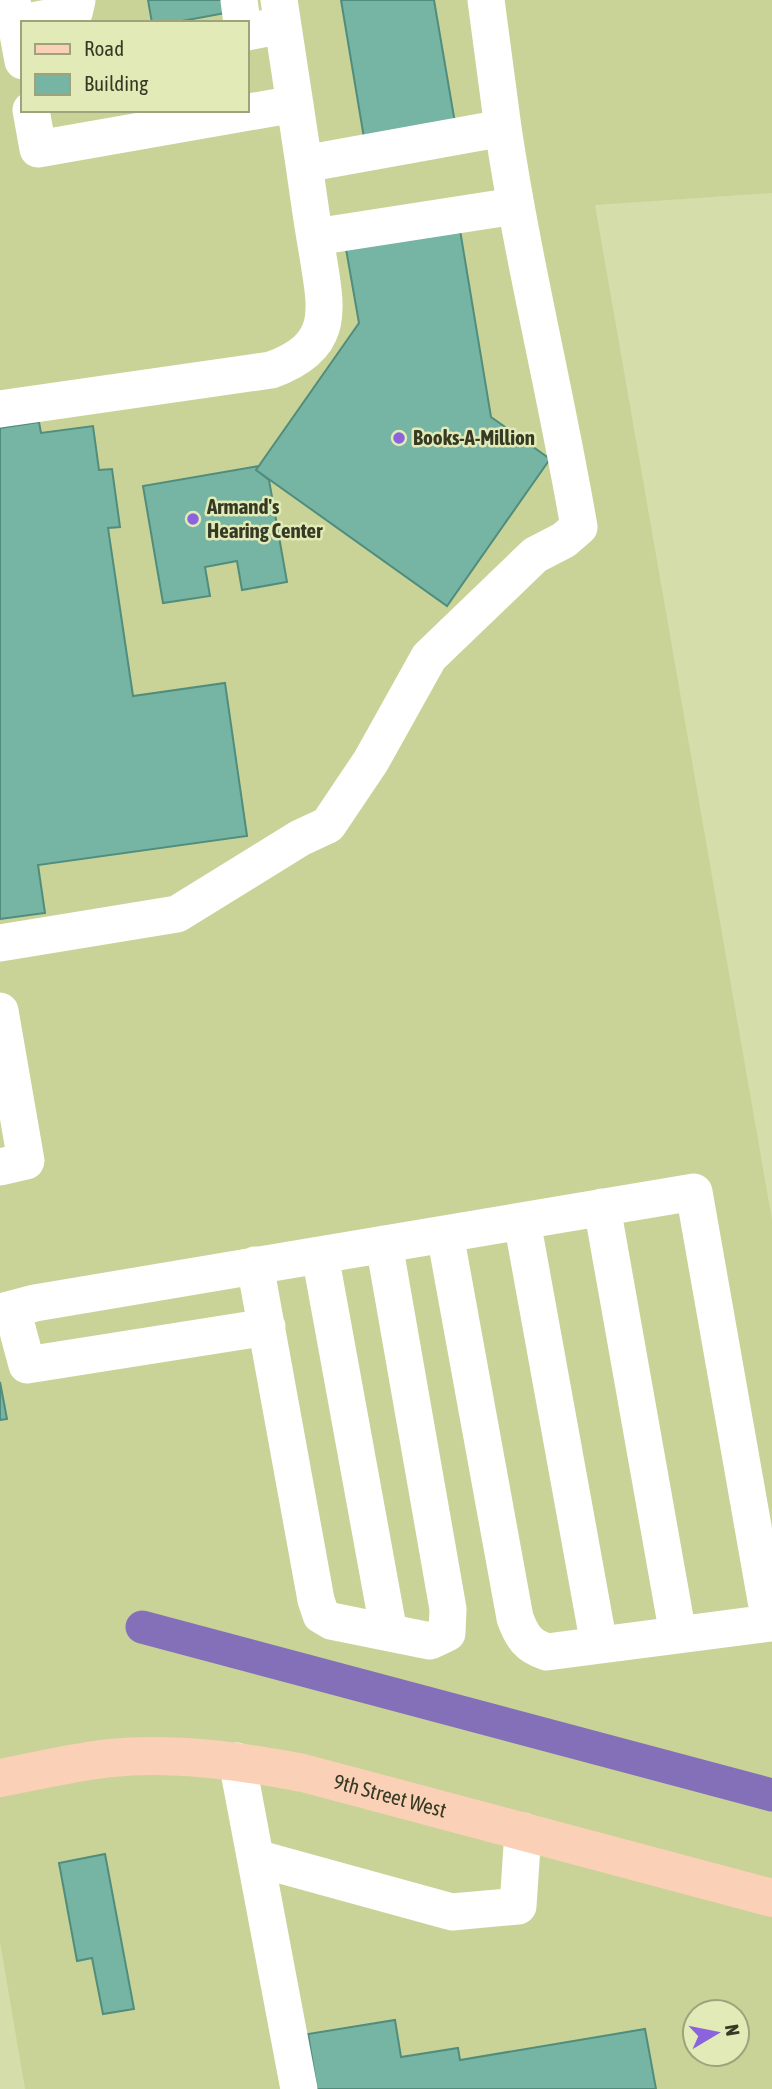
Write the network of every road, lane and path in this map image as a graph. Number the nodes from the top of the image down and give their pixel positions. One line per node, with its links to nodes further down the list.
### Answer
1 (77, 0): 4 (lane)
2 (239, 0): 6 (lane)
3 (486, 0): 11 (lane)
4 (14, 12): 8 (lane)
5 (281, 13): 7 (lane); 9 (lane)
6 (243, 21)
7 (248, 31)
8 (21, 50)
9 (295, 104): 10 (lane); 12 (lane)
10 (31, 112)
11 (503, 128): 12 (lane); 13 (lane)
12 (304, 164): 14 (lane)
13 (515, 206): 14 (lane); 16 (lane)
14 (315, 237): 15 (lane)
15 (0, 409)
16 (0, 943)
17 (0, 1011): 18 (lane)
18 (0, 1167)
19 (602, 1207): 20 (lane); 28 (lane); 28 (lane)
20 (522, 1221): 21 (lane); 29 (lane)
21 (445, 1234): 22 (lane); 29 (lane)
22 (384, 1244): 23 (lane); 27 (lane)
23 (320, 1255): 24 (lane); 27 (lane)
24 (255, 1265): 25 (lane); 26 (lane)
25 (6, 1311): 26 (lane)
26 (267, 1327): 27 (lane)
27 (389, 1633)
28 (678, 1635): 29 (lane)
29 (599, 1645)
30 (237, 1761): 31 (main road, 9th Street West); 32 (main road, 9th Street West); 33 (lane)
31 (0, 1778)
32 (523, 1831): 33 (lane); 34 (main road, 9th Street West)
33 (256, 1858): 35 (lane)
34 (772, 1898)
35 (299, 2089)

